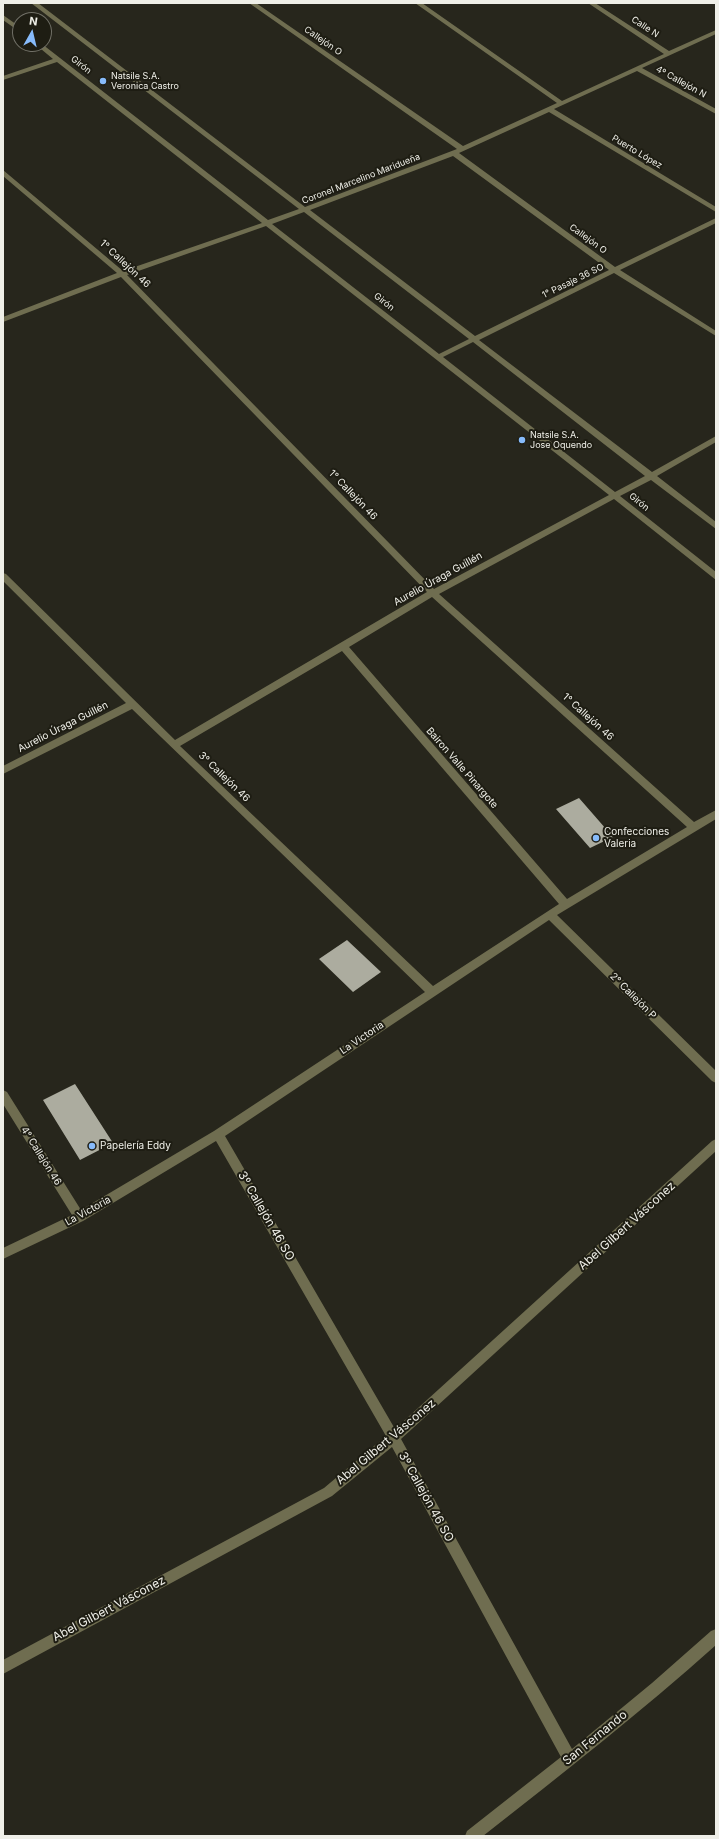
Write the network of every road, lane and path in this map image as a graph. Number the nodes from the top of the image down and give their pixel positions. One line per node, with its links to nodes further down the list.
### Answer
1 (34, 3): 19 (street, Girón)
2 (252, 3): 16 (street, Callejón O)
3 (418, 3): 13 (street)
4 (591, 3): 9 (street, Calle N)
5 (3, 16): 6 (street)
6 (12, 23)
7 (716, 32): 9 (street, Coronel Marcelino Maridueña)
8 (49, 52): 10 (street, Girón)
9 (669, 54): 11 (street, Coronel Marcelino Maridueña)
10 (58, 59): 12 (street); 22 (street, Girón)
11 (638, 68): 13 (street, Coronel Marcelino Maridueña); 15 (street, 4º Callejón N)
12 (3, 78)
13 (562, 104): 14 (street, Coronel Marcelino Maridueña)
14 (549, 109): 16 (street, Coronel Marcelino Maridueña); 20 (street, Puerto López)
15 (716, 112)
16 (462, 149): 17 (street, Coronel Marcelino Maridueña)
17 (454, 153): 19 (street, Coronel Marcelino Maridueña); 23 (street, Callejón O)
18 (3, 172): 24 (street, 1° Callejón 46)
19 (304, 210): 22 (street, Coronel Marcelino Maridueña); 27 (street, Girón)
20 (716, 210)
21 (716, 220): 23 (street, 1° Pasaje 36 SO)
22 (265, 223): 24 (street, Coronel Marcelino Maridueña); 28 (street, Girón)
23 (616, 271): 26 (street, Callejón O); 27 (street, 1° Pasaje 36 SO)
24 (122, 274): 25 (street, Coronel Marcelino Maridueña); 35 (street, 1° Callejón 46)
25 (3, 320)
26 (716, 334)
27 (475, 340): 28 (street, 1° Pasaje 36 SO); 30 (street, Girón)
28 (438, 357): 31 (street, Girón)
29 (716, 439): 30 (street, Aurelio Úraga Guillén)
30 (651, 476): 31 (street, Aurelio Úraga Guillén); 32 (street, Girón)
31 (614, 495): 34 (street, Girón); 35 (street, Aurelio Úraga Guillén)
32 (716, 526)
33 (3, 576): 37 (street, 3° Callejón 46)
34 (716, 577)
35 (433, 593): 36 (street, Aurelio Úraga Guillén); 41 (street, 1° Callejón 46)
36 (342, 645): 38 (street, Aurelio Úraga Guillén); 42 (street, Bairon Valle Pinargote)
37 (132, 704): 38 (street, 3° Callejón 46); 39 (street, Aurelio Úraga Guillén)
38 (174, 745): 44 (street, 3° Callejón 46)
39 (3, 770)
40 (716, 814): 41 (street, La Victoria)
41 (694, 827): 42 (street, La Victoria)
42 (565, 904): 43 (street, La Victoria)
43 (550, 914): 44 (street, La Victoria); 45 (street, 2° Callejón P)
44 (432, 992): 47 (street, La Victoria)
45 (716, 1078)
46 (3, 1095): 49 (street, 4° Callejón 46)
47 (218, 1134): 49 (street, La Victoria); 51 (street, 3º Callejón 46 SO)
48 (716, 1144): 51 (street, Abel Gilbert Vásconez)
49 (79, 1217): 50 (street, La Victoria)
50 (3, 1254)
51 (394, 1438): 53 (street, Abel Gilbert Vásconez); 54 (street, 3º Callejón 46 SO)
52 (716, 1636): 54 (street, San Fernando)
53 (3, 1667)
54 (570, 1759): 55 (street, San Fernando)
55 (472, 1836)

